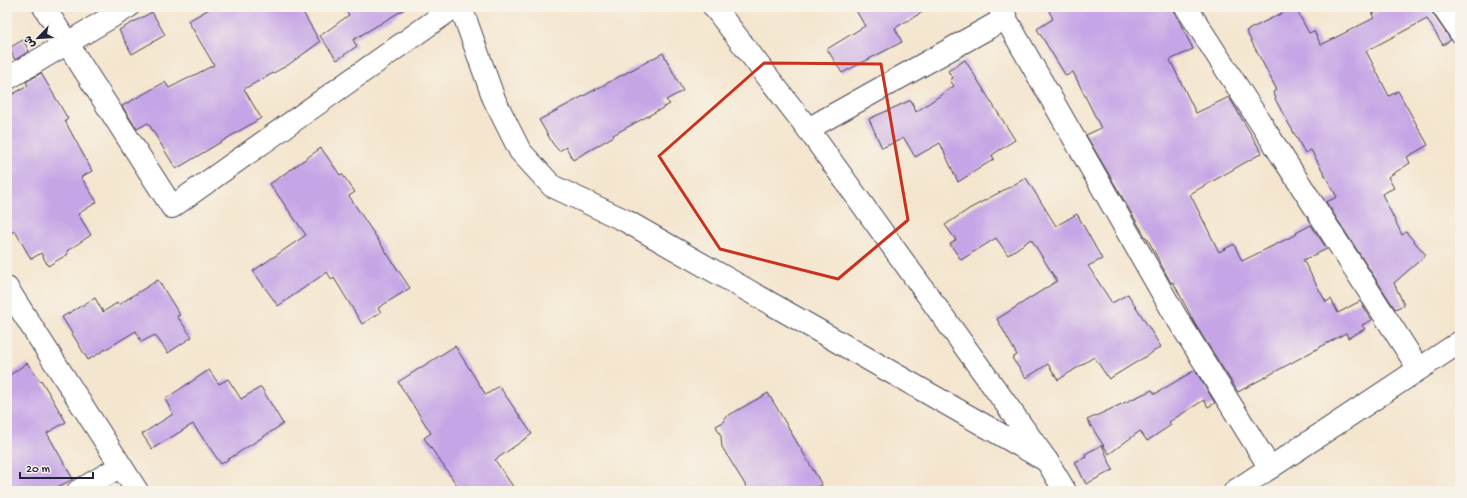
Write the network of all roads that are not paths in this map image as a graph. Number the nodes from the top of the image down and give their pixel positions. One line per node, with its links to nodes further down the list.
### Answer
1 (44, 7): 10 (street)
2 (128, 7): 10 (street)
3 (454, 7): 10 (street)
4 (461, 7): 16 (street)
5 (714, 7): 12 (street)
6 (1186, 7): 15 (street)
7 (1443, 7): 9 (street)
8 (1002, 13): 12 (street); 18 (street)
9 (1460, 32)
10 (68, 42): 11 (street)
11 (7, 79)
12 (808, 129): 16 (street)
13 (7, 288): 17 (street)
14 (1460, 342): 15 (street)
15 (1419, 369): 18 (street)
16 (1047, 461): 21 (street)
17 (121, 466): 19 (street); 20 (street)
18 (1270, 468): 22 (street)
19 (78, 491)
20 (138, 491)
21 (1063, 491)
22 (1236, 491)

